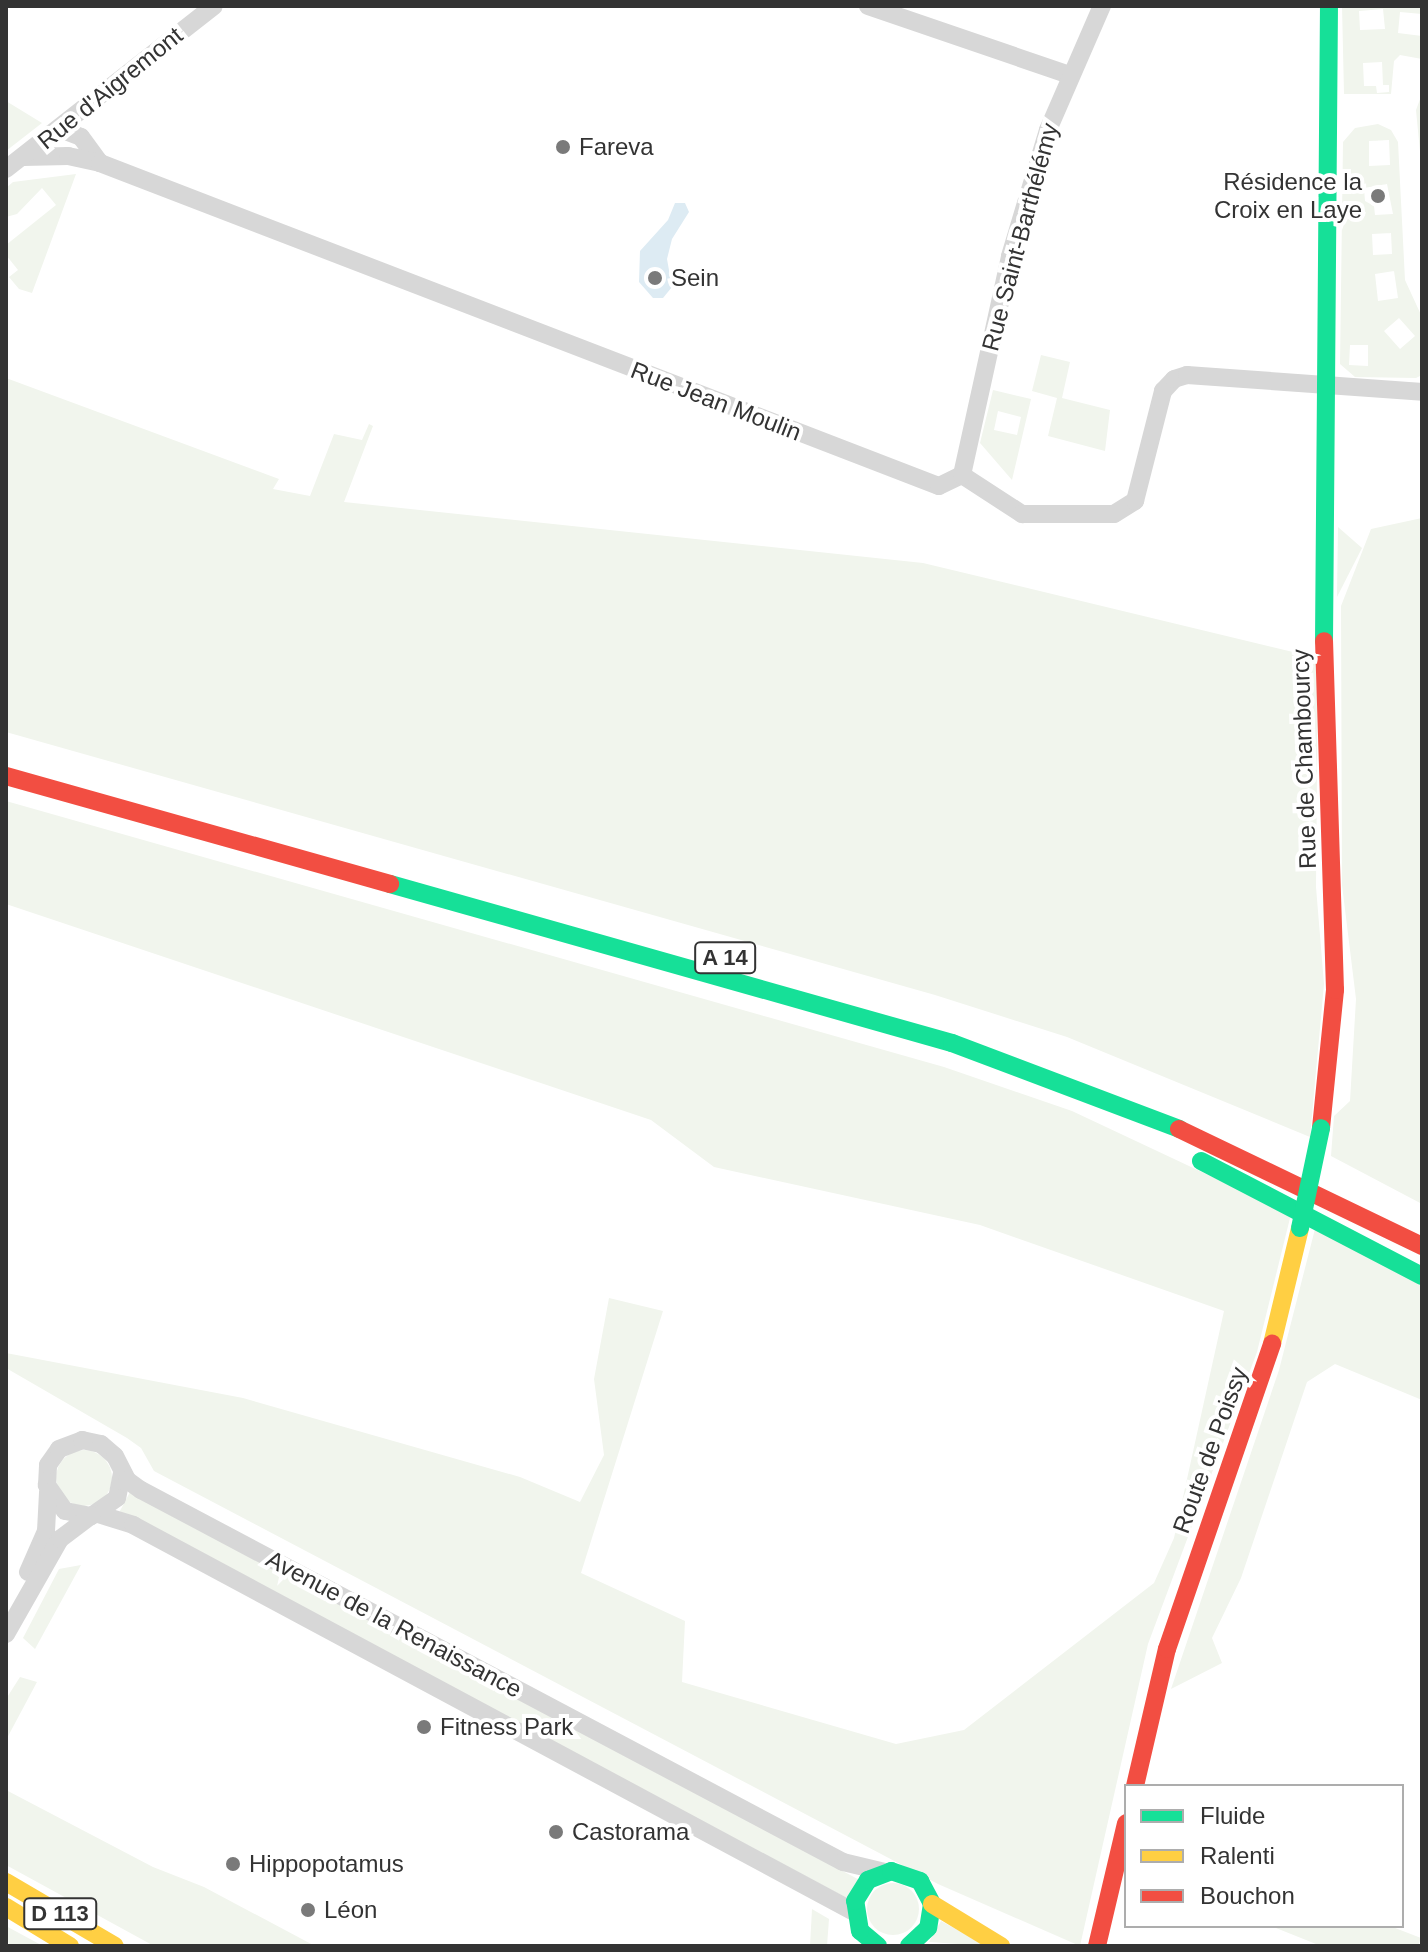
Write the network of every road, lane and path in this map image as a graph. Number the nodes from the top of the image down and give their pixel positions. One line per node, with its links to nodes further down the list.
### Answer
1 (214, 6): 6 (street, Rue d'Aigremont)
2 (868, 6): 5 (street)
3 (1102, 6): 5 (street, Rue Saint-Barthélémy)
4 (1329, 6): 13 (main road, Rue de Chambourcy)
5 (1069, 75): 15 (street, Rue Saint-Barthélémy)
6 (88, 104): 7 (street, Rue d'Aigremont); 8 (street)
7 (62, 128): 8 (street); 9 (street); 10 (street, Rue d'Aigremont)
8 (81, 137): 11 (street)
9 (68, 156): 10 (street, Rue Jean Moulin); 11 (street, Rue Jean Moulin)
10 (23, 157): 12 (street, Rue d'Aigremont)
11 (100, 163): 15 (street, Rue Jean Moulin)
12 (6, 169)
13 (1328, 387): 14 (street); 15 (street); 22 (main road, Rue de Chambourcy)
14 (1422, 392)
15 (962, 475)
16 (6, 776): 20 (main road, A 14)
17 (609, 925): 18 (main road, A 14)
18 (866, 998)
19 (927, 1015): 21 (main road)
20 (893, 1027): 25 (main road, A 14); 26 (main road)
21 (973, 1029)
22 (1321, 1128): 32 (main road, Route de Poissy, bridge)
23 (1291, 1154): 24 (main road)
24 (1330, 1173)
25 (1422, 1246)
26 (1422, 1276)
27 (122, 1473): 28 (street); 29 (street); 34 (street, Avenue de la Renaissance)
28 (48, 1492): 29 (street); 30 (street)
29 (94, 1515): 31 (street); 38 (street, Avenue de la Renaissance)
30 (6, 1615)
31 (6, 1634)
32 (1135, 1784)
33 (1124, 1831): 46 (main road)
34 (885, 1872): 36 (main road); 38 (main road)
35 (6, 1882): 40 (main road, D 113)
36 (932, 1904): 43 (main road); 45 (main road)
37 (6, 1907): 39 (main road, D 113)
38 (856, 1919): 41 (main road); 42 (main road)
39 (70, 1946)
40 (115, 1946)
41 (855, 1946)
42 (878, 1946)
43 (910, 1946): 44 (main road)
44 (921, 1946)
45 (1001, 1946)
46 (1097, 1946)

